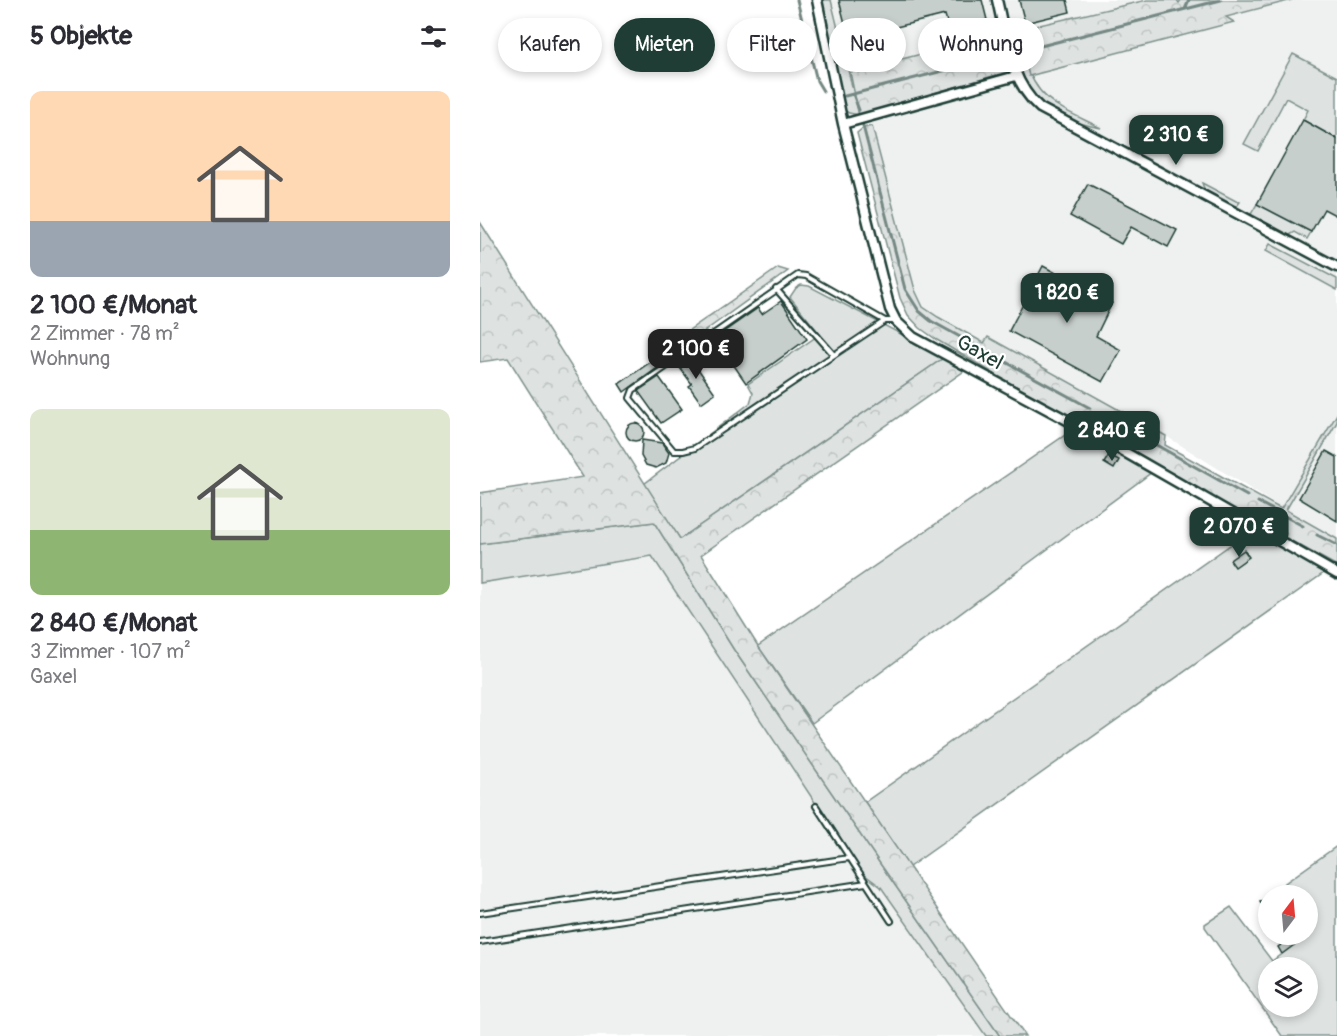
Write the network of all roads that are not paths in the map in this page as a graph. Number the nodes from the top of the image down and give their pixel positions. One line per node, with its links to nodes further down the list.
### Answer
1 (817, 0): 4 (street)
2 (997, 0): 3 (street)
3 (1016, 76): 4 (street); 5 (street)
4 (843, 124): 8 (street)
5 (1337, 267)
6 (776, 289): 7 (lane); 9 (lane); 9 (lane)
7 (885, 321): 8 (lane); 9 (lane)
8 (896, 321): 10 (street, Gaxel)
9 (834, 356)
10 (1337, 574)
11 (816, 806): 12 (lane)
12 (849, 858): 13 (lane); 14 (lane)
13 (866, 883): 15 (lane); 16 (lane)
14 (480, 913)
15 (891, 921)
16 (480, 942)

